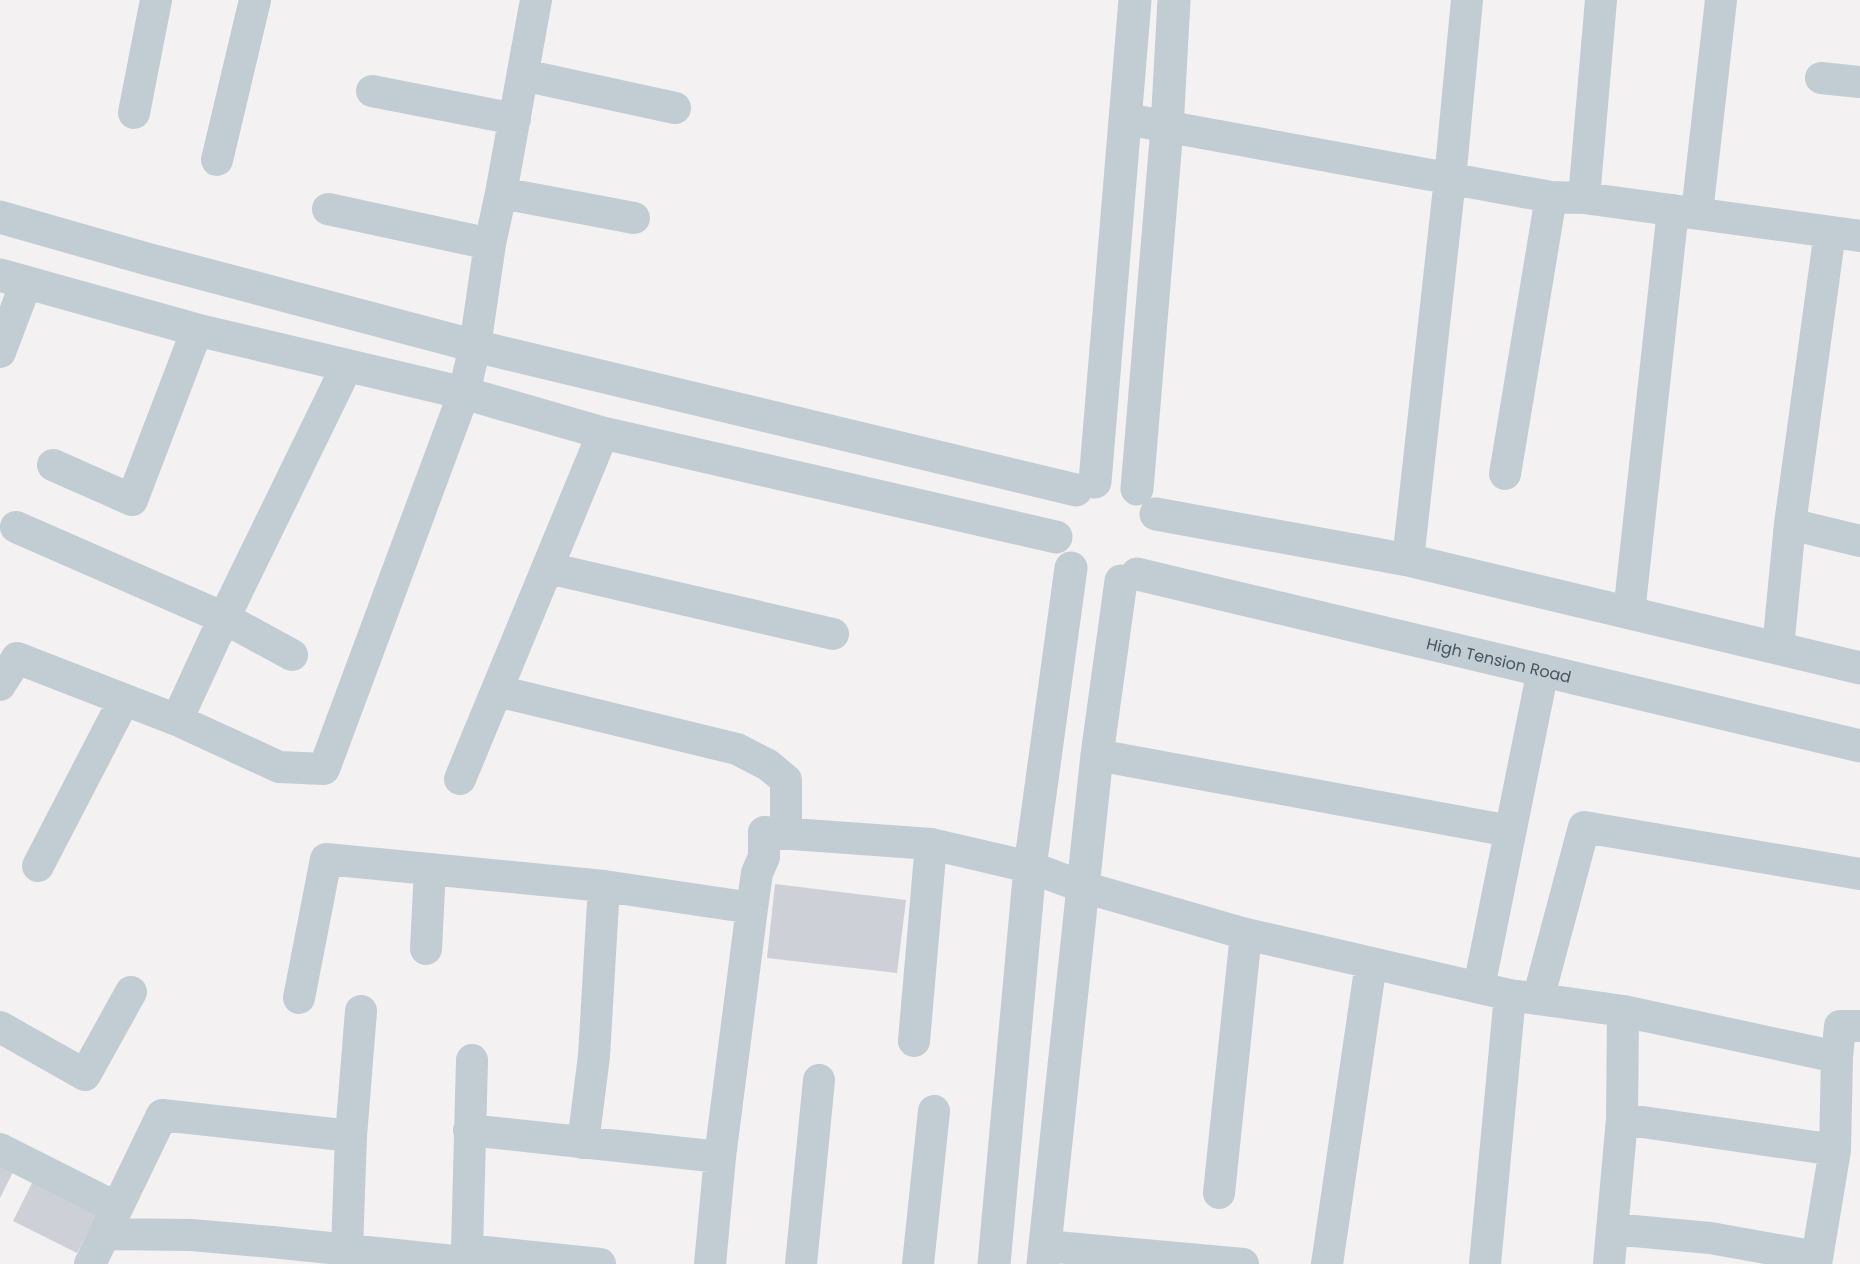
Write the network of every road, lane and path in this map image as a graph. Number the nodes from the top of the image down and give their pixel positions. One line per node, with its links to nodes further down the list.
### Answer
1 (156, 0): 14 (street)
2 (255, 0): 18 (street)
3 (536, 0): 9 (street)
4 (1135, 0): 16 (street)
5 (1174, 0): 17 (street)
6 (1467, 0): 19 (street)
7 (1601, 0): 22 (street)
8 (1721, 0): 24 (street)
9 (523, 75): 13 (street); 15 (street)
10 (1821, 78): 11 (street)
11 (1860, 82)
12 (372, 92): 15 (street)
13 (675, 108)
14 (134, 113)
15 (515, 119): 20 (street)
16 (1126, 119): 17 (street); 38 (street)
17 (1167, 128): 19 (street); 39 (street)
18 (217, 160)
19 (1450, 179): 21 (street); 44 (street)
20 (501, 193): 26 (street); 28 (street)
21 (1551, 197): 22 (street); 37 (street)
22 (1584, 198): 24 (street)
23 (328, 209): 28 (street)
24 (1685, 212): 27 (street); 48 (street)
25 (0, 217): 31 (street)
26 (634, 218)
27 (1845, 234): 40 (street)
28 (490, 244): 31 (street)
29 (13, 279): 30 (street); 32 (street)
30 (197, 330): 33 (street); 36 (street)
31 (475, 346): 34 (street); 38 (street)
32 (0, 351)
33 (347, 366): 34 (street); 49 (street)
34 (464, 393): 35 (street); 58 (street)
35 (603, 433): 42 (street); 45 (street)
36 (53, 465)
37 (1505, 474)
38 (1085, 486): 39 (street); 42 (street)
39 (1146, 502): 44 (street); 47 (street)
40 (1790, 524): 43 (street); 51 (street)
41 (16, 527): 49 (street)
42 (1056, 537): 46 (street)
43 (1860, 541)
44 (1407, 560): 48 (street)
45 (548, 568): 50 (street); 56 (street)
46 (1071, 568): 47 (street); 66 (street)
47 (1129, 577): 54 (street, High Tension Road); 60 (street)
48 (1629, 613): 51 (street)
49 (224, 618): 52 (street); 58 (street)
50 (833, 634)
51 (1778, 648): 53 (street)
52 (292, 655)
53 (1860, 668)
54 (1543, 670): 59 (street, High Tension Road); 62 (street)
55 (0, 685): 57 (street)
56 (498, 691): 61 (street); 63 (street)
57 (124, 700): 58 (street); 65 (street)
58 (177, 720)
59 (1860, 746)
60 (1097, 755): 62 (street); 70 (street)
61 (460, 779)
62 (1510, 831): 75 (street)
63 (786, 832): 64 (street); 71 (street)
64 (931, 844): 66 (street); 83 (street)
65 (38, 866)
66 (1030, 867): 70 (street); 107 (street)
67 (430, 869): 69 (street); 73 (street); 78 (street)
68 (1860, 874): 77 (street)
69 (604, 886): 71 (street); 91 (street)
70 (1083, 887): 72 (street); 99 (street)
71 (752, 908): 94 (street)
72 (1246, 934): 74 (street); 95 (street)
73 (426, 949)
74 (1371, 963): 75 (street); 109 (street)
75 (1479, 987): 77 (street)
76 (131, 992): 82 (street)
77 (1524, 997): 80 (street); 110 (street)
78 (300, 998)
79 (361, 1011): 90 (street)
80 (1623, 1011): 84 (street); 88 (street)
81 (1860, 1026): 84 (street)
82 (0, 1027)
83 (914, 1041)
84 (1837, 1057): 93 (street)
85 (472, 1060): 89 (street)
86 (819, 1080): 105 (street)
87 (934, 1111): 106 (street)
88 (1622, 1119): 93 (street); 97 (street)
89 (470, 1130): 91 (street); 100 (street)
90 (351, 1136): 96 (street); 98 (street)
91 (583, 1143): 94 (street)
92 (0, 1149): 96 (street)
93 (1835, 1150): 101 (street)
94 (720, 1157): 104 (street)
95 (1219, 1193)
96 (111, 1221): 98 (street); 102 (street)
97 (1612, 1228): 101 (street); 111 (street)
98 (347, 1249): 100 (street)
99 (1044, 1255): 108 (street)
100 (464, 1258): 103 (street)
101 (1816, 1260)
102 (90, 1264)
103 (600, 1264)
104 (710, 1264)
105 (801, 1264)
106 (918, 1264)
107 (994, 1264)
108 (1243, 1264)
109 (1327, 1264)
110 (1485, 1264)
111 (1609, 1264)

